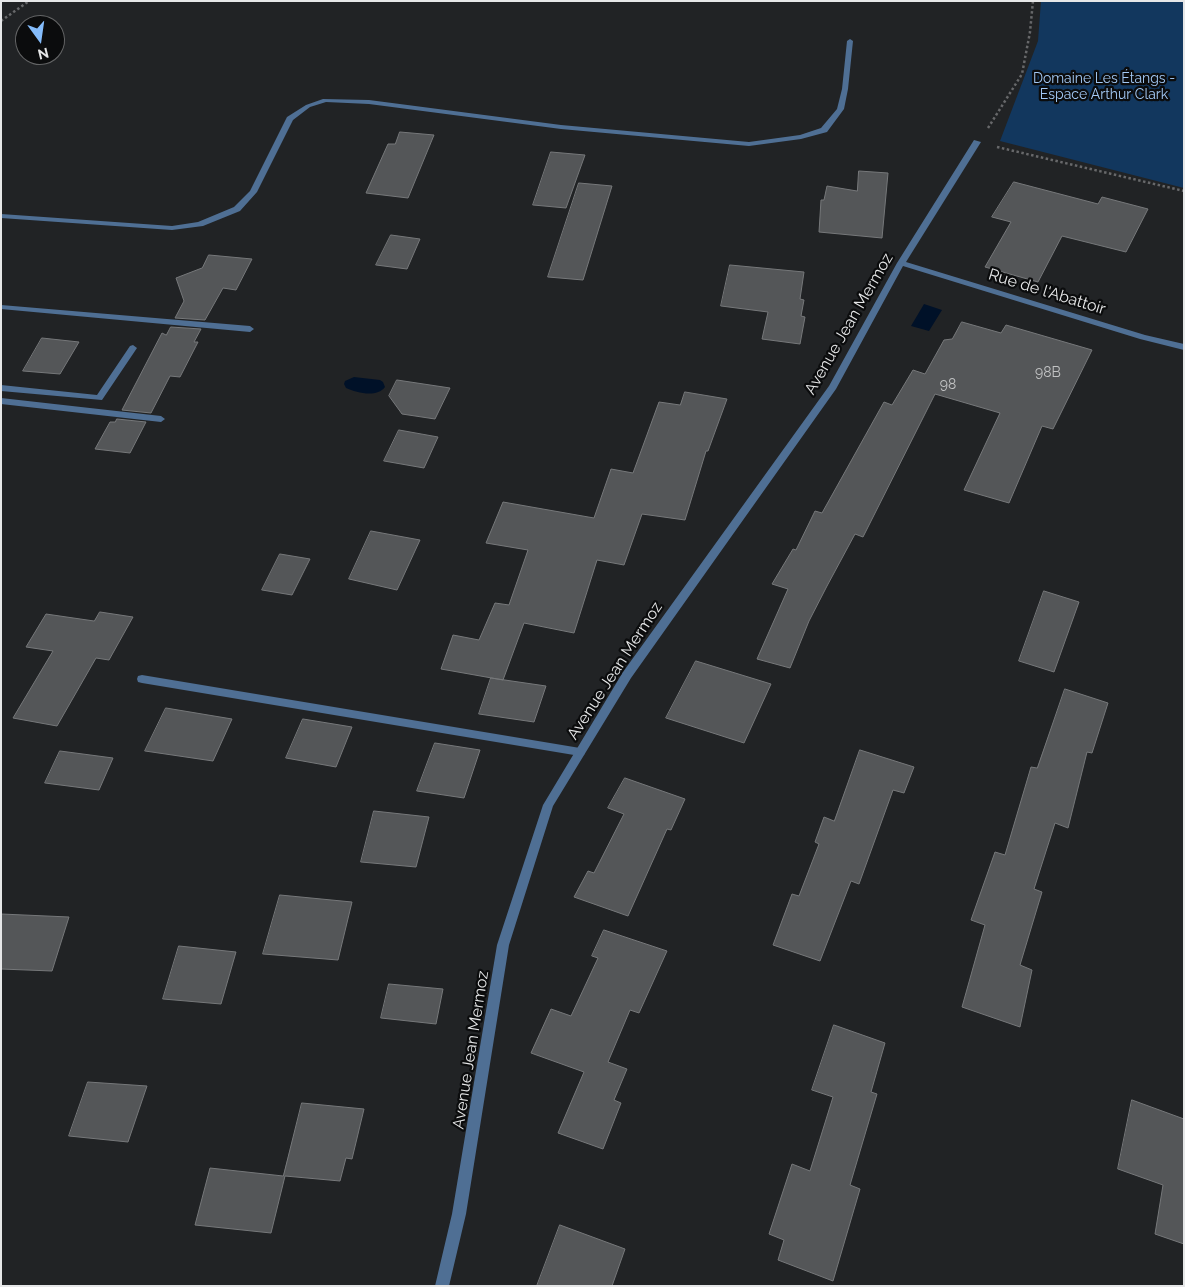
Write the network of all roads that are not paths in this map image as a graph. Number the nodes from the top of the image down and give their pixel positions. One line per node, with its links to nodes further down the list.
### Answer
1 (850, 41): 3 (street)
2 (977, 142): 4 (street, Avenue Jean Mermoz)
3 (1, 216)
4 (901, 263): 7 (street, Rue de l'Abattoir); 13 (street, Avenue Jean Mermoz)
5 (1, 307): 6 (street)
6 (250, 329)
7 (1184, 347)
8 (133, 348): 9 (street)
9 (1, 388)
10 (1, 401): 11 (street)
11 (161, 419)
12 (142, 679): 13 (street)
13 (580, 752): 14 (street, Avenue Jean Mermoz)
14 (442, 1286)

